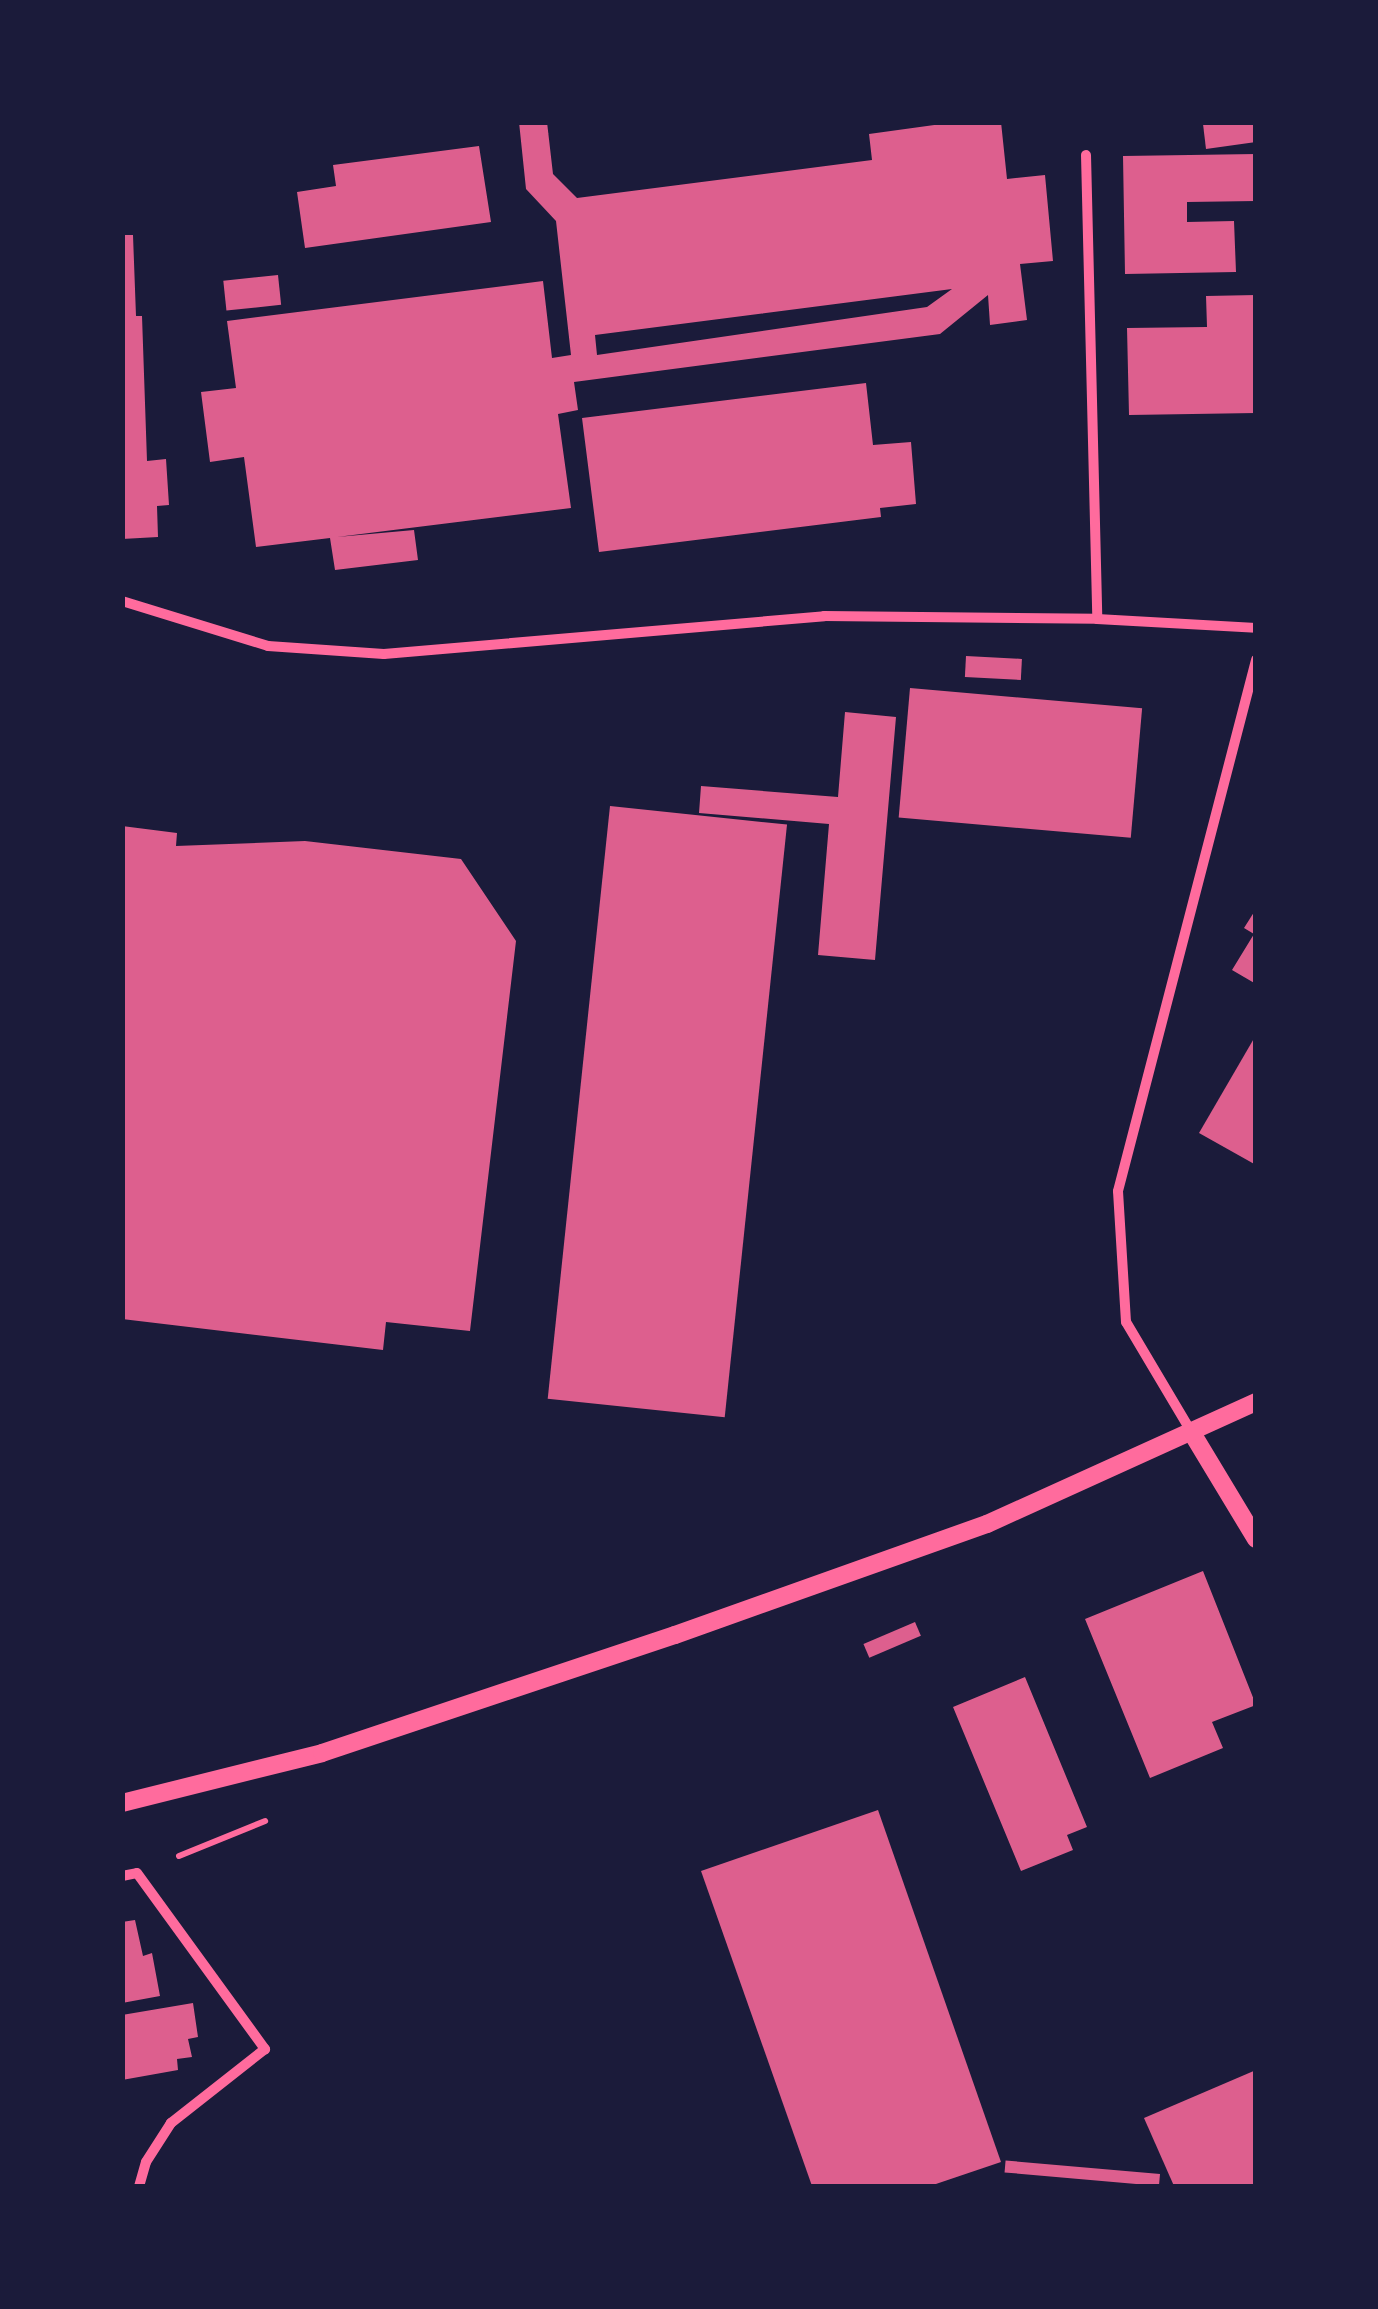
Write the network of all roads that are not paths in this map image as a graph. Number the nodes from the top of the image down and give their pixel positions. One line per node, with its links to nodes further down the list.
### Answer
1 (1086, 155): 3 (street)
2 (122, 601): 3 (street)
3 (1098, 619): 4 (street)
4 (1256, 628)
5 (1256, 660): 7 (street)
6 (1256, 1402): 7 (street)
7 (1192, 1433): 8 (street); 9 (street)
8 (1256, 1539)
9 (122, 1803)
10 (122, 1876): 11 (street)
11 (139, 2186)

